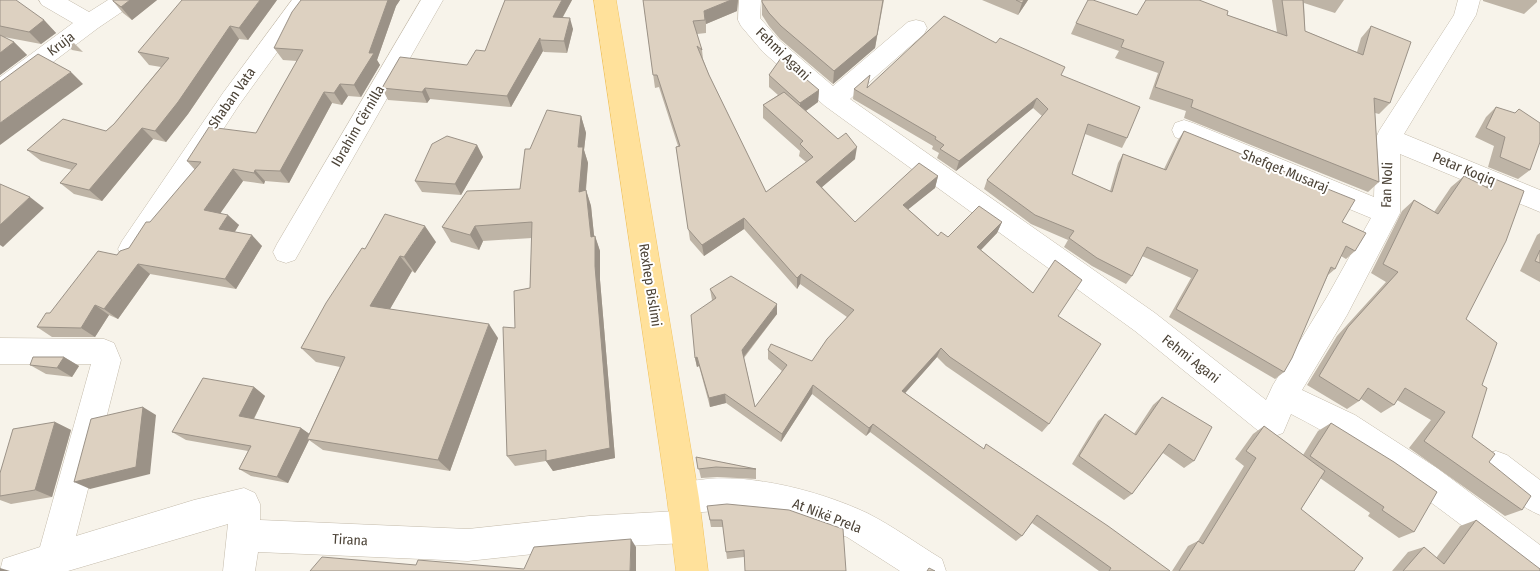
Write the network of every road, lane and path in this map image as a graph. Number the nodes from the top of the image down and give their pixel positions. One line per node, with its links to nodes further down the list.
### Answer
1 (50, 0): 8 (street)
2 (124, 0): 8 (street, Kruja)
3 (304, 0): 16 (street, Shaban Vata)
4 (432, 0): 17 (street, Ibrahim Cërnilla)
5 (605, 0): 22 (main road, Rexhep Bislimi)
6 (750, 0): 11 (street, Fehmi Agani)
7 (1469, 0): 13 (street)
8 (90, 22): 10 (street, Kruja)
9 (916, 28): 11 (street)
10 (0, 90)
11 (834, 100): 19 (street, Fehmi Agani)
12 (1184, 130): 15 (street, Shefqet Musaraj)
13 (1388, 138): 14 (street, Petar Koqiq); 15 (street, Fan Noli)
14 (1540, 201)
15 (1387, 213): 19 (street, Fan Noli)
16 (131, 249)
17 (286, 252)
18 (0, 352): 24 (street)
19 (1283, 396): 25 (street)
20 (1496, 466): 21 (street)
21 (1540, 499)
22 (684, 512): 23 (street, Tirana); 28 (main road, Rexhep Bislimi); 29 (street, At Nikë Prela)
23 (244, 535): 24 (street); 27 (street)
24 (53, 560): 26 (street)
25 (1540, 565)
26 (15, 571)
27 (239, 571)
28 (692, 571)
29 (930, 571)

